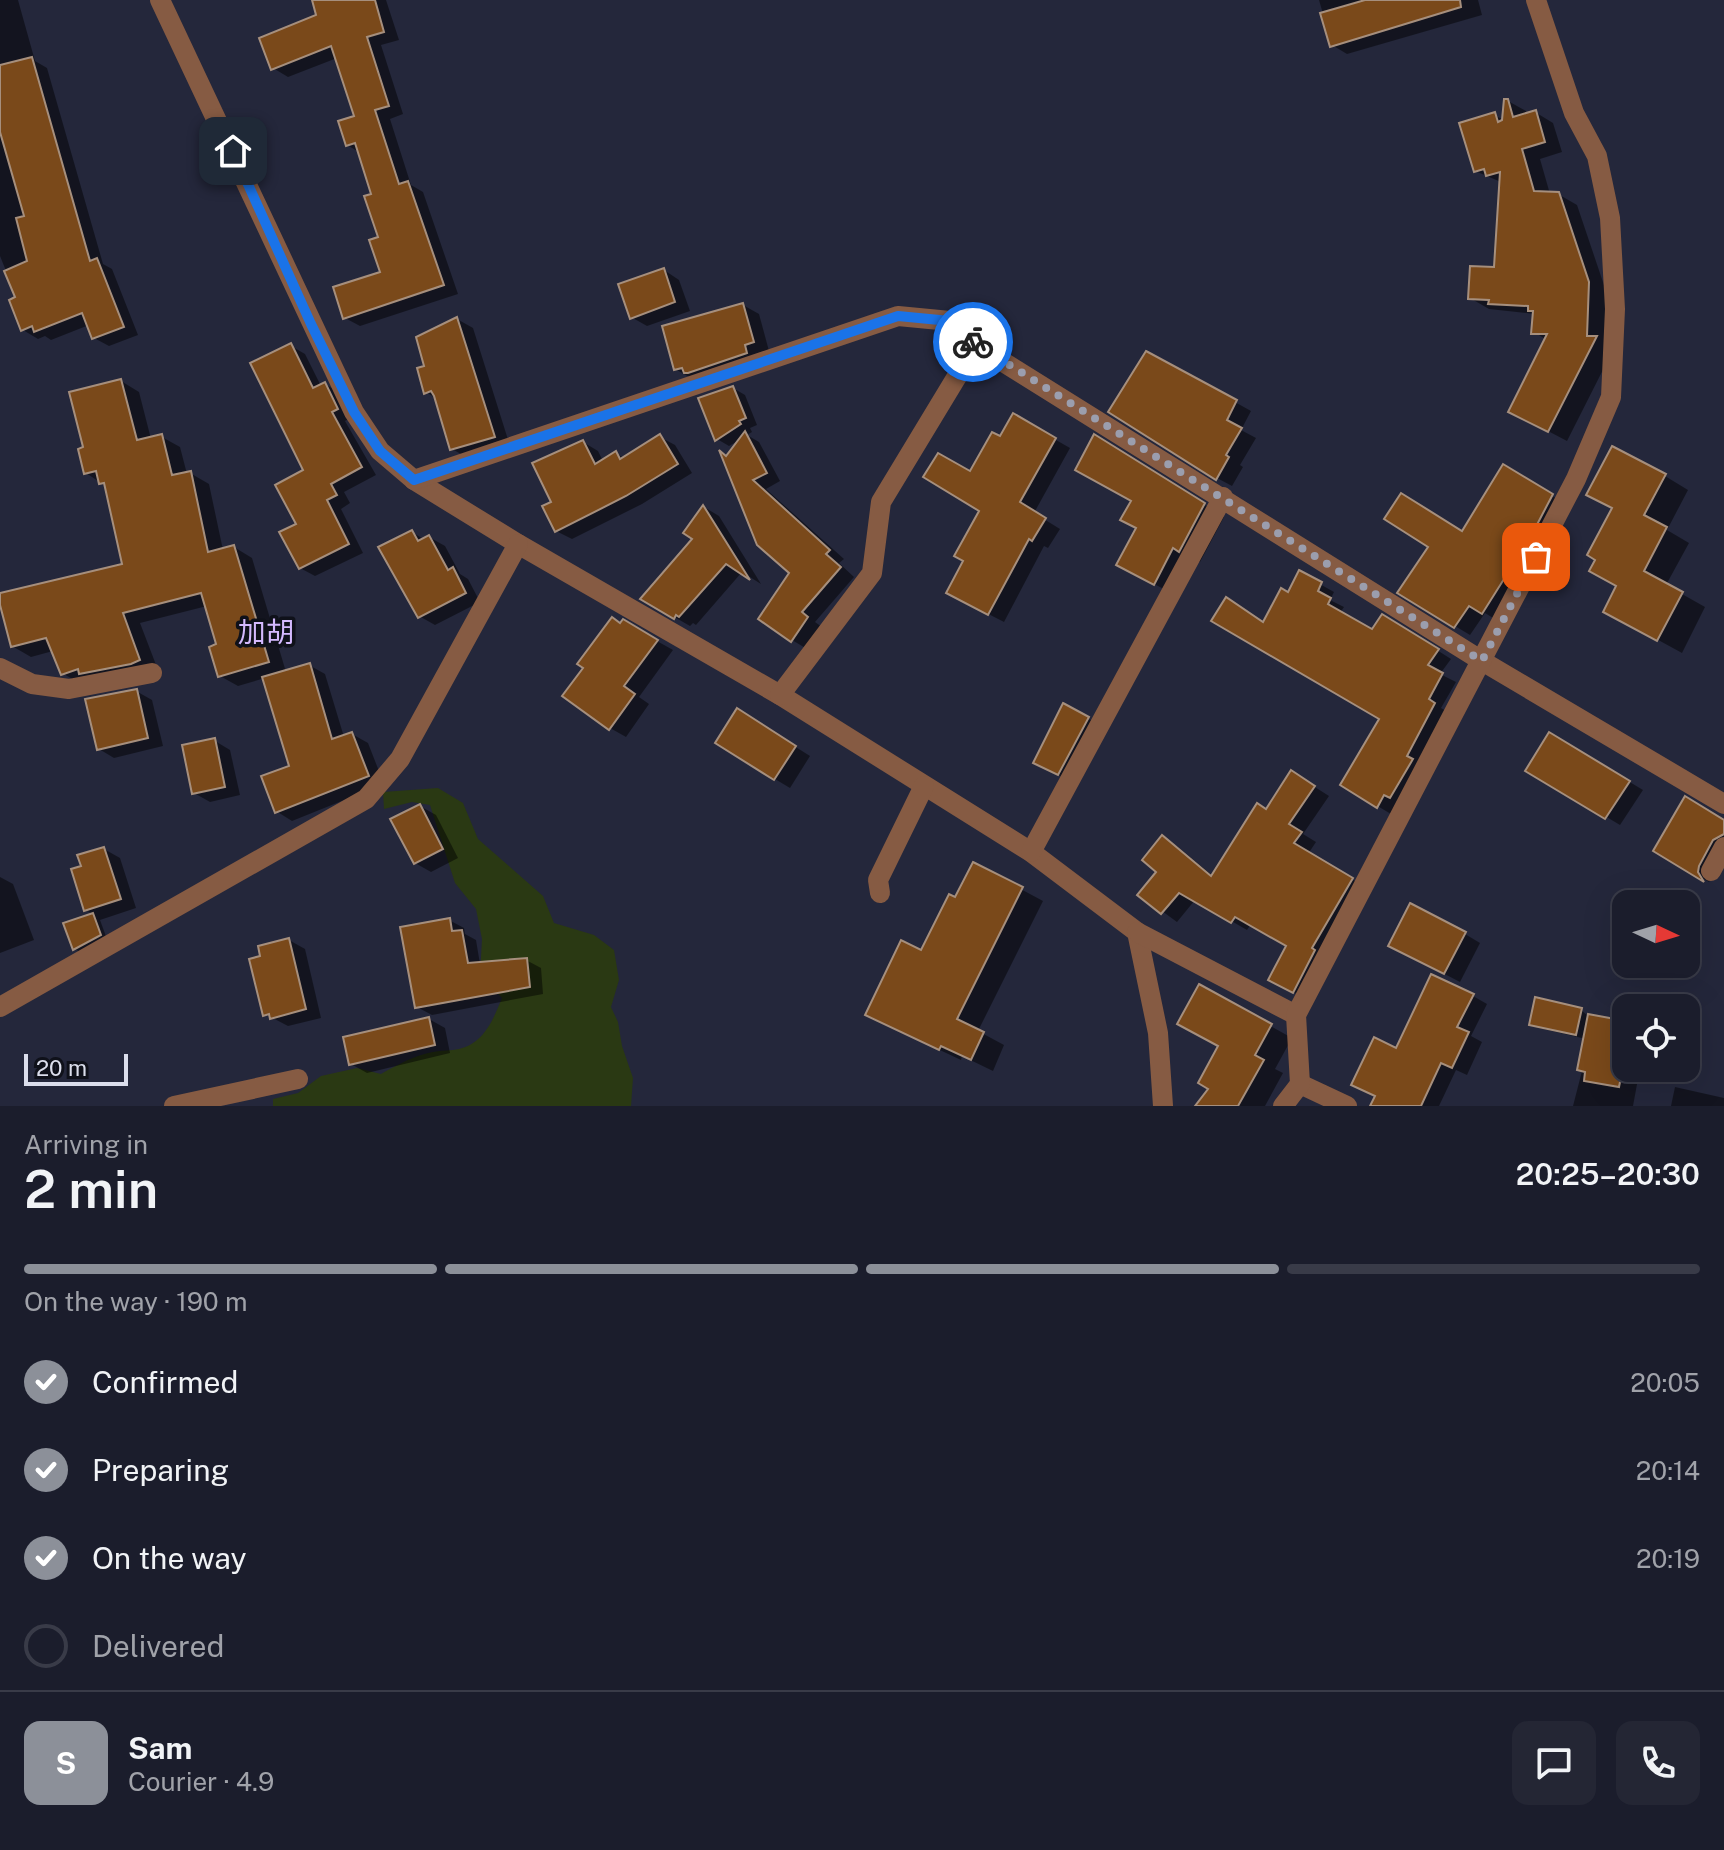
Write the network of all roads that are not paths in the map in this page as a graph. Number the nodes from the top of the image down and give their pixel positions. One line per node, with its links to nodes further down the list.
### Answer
1 (160, 0): 4 (street)
2 (1536, 0): 7 (street)
3 (976, 345): 4 (street); 5 (street); 10 (street)
4 (414, 480): 6 (street)
5 (1223, 497): 7 (street); 14 (street)
6 (518, 544): 10 (street); 18 (street)
7 (1482, 661): 12 (street); 19 (street)
8 (0, 668): 9 (street)
9 (152, 673)
10 (780, 695): 11 (street)
11 (924, 786): 14 (street); 16 (street)
12 (1724, 804)
13 (1724, 847): 15 (street)
14 (1031, 852): 17 (street)
15 (1711, 871)
16 (880, 893)
17 (1137, 932): 19 (street); 23 (street)
18 (0, 1007)
19 (1296, 1015): 21 (street)
20 (298, 1079): 22 (street)
21 (1300, 1084): 24 (street); 25 (street)
22 (174, 1106)
23 (1163, 1106)
24 (1283, 1106)
25 (1347, 1106)

